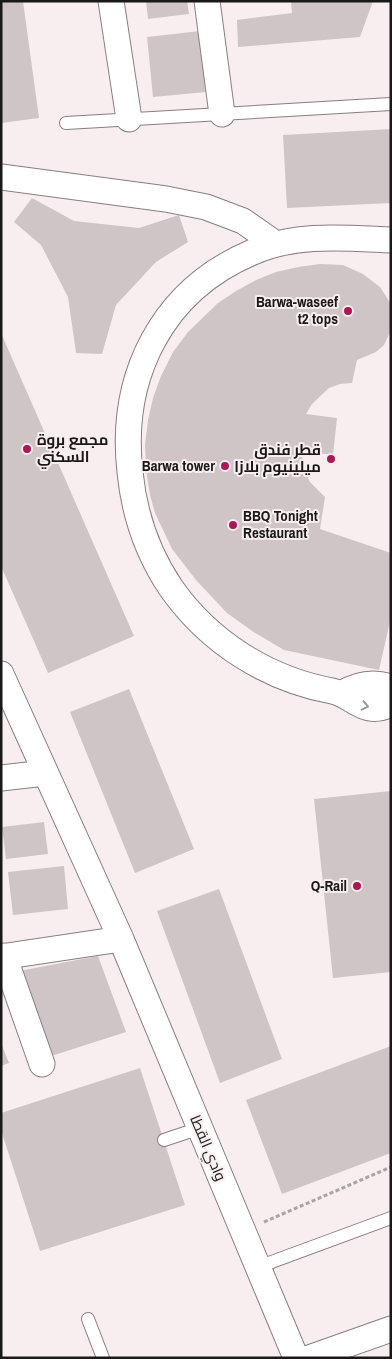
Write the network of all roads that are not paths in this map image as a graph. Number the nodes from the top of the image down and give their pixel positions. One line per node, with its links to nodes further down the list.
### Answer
1 (111, 1): 5 (street)
2 (207, 1): 4 (street)
3 (391, 104): 4 (lane)
4 (222, 114): 5 (lane)
5 (129, 119): 6 (lane)
6 (66, 123)
7 (1, 177): 9 (street)
8 (391, 240): 9 (street)
9 (276, 244): 12 (street)
10 (1, 674): 14 (street, وادي القطا)
11 (391, 687): 12 (street)
12 (342, 693): 13 (street, one-way to 13)
13 (391, 704)
14 (45, 773): 15 (street); 16 (street, وادي القطا)
15 (1, 778)
16 (120, 939): 17 (street); 19 (street, وادي القطا)
17 (2, 956): 18 (street)
18 (42, 1064)
19 (200, 1128): 20 (lane); 22 (street, وادي القطا)
20 (164, 1140)
21 (391, 1218): 22 (lane)
22 (258, 1266): 26 (street, وادي القطا)
23 (88, 1319): 25 (lane)
24 (391, 1329): 27 (street)
25 (102, 1358)
26 (296, 1358)
27 (309, 1358)

